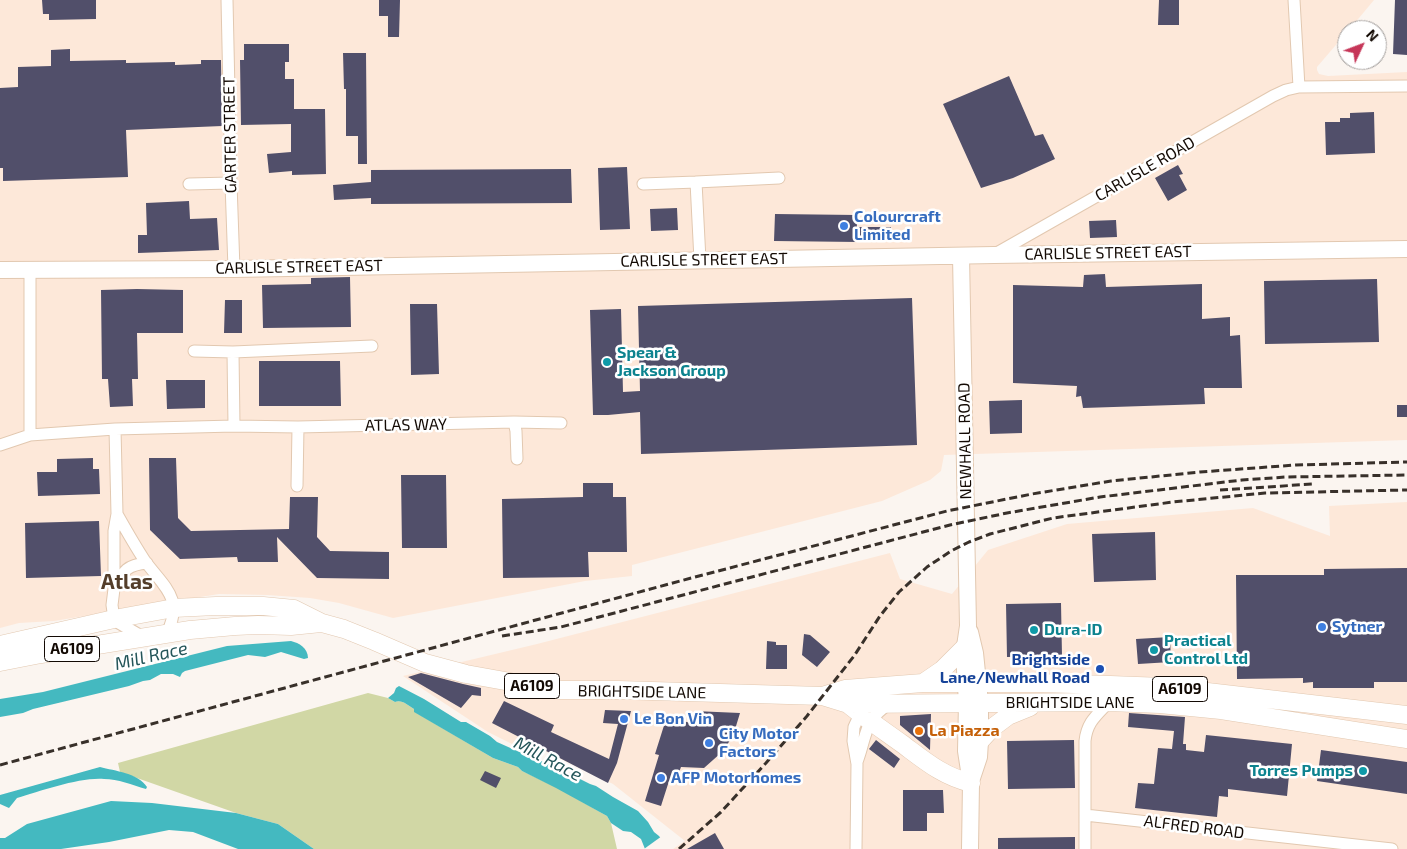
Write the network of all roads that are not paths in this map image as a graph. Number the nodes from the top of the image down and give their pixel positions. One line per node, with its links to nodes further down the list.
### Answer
1 (227, 0): 7 (street, GARTER STREET)
2 (1294, 0): 4 (street)
3 (1407, 86): 4 (street, CARLISLE ROAD)
4 (1299, 87): 11 (street, CARLISLE ROAD)
5 (779, 178): 6 (street)
6 (696, 182): 9 (street); 13 (street)
7 (231, 183): 8 (street); 15 (street, GARTER STREET)
8 (189, 184)
9 (643, 184)
10 (1407, 249): 11 (main road, CARLISLE STREET EAST)
11 (994, 255): 12 (main road, CARLISLE STREET EAST)
12 (961, 256): 13 (main road, CARLISLE STREET EAST); 35 (main road, NEWHALL ROAD)
13 (700, 260): 15 (main road, CARLISLE STREET EAST)
14 (30, 269): 15 (main road, CARLISLE STREET EAST); 16 (main road, CARLISLE STREET EAST); 25 (street)
15 (234, 269)
16 (0, 270)
17 (372, 346): 19 (street)
18 (194, 351): 19 (street)
19 (233, 352): 22 (street)
20 (514, 422): 21 (street, ATLAS WAY); 23 (street, ATLAS WAY); 27 (street)
21 (561, 423)
22 (234, 426): 23 (street, ATLAS WAY); 24 (street, ATLAS WAY)
23 (298, 427): 28 (street)
24 (115, 429): 25 (street, ATLAS WAY); 29 (street)
25 (30, 435): 26 (street, ATLAS WAY)
26 (0, 444)
27 (517, 459)
28 (297, 486)
29 (117, 514): 30 (street); 31 (street)
30 (147, 563): 31 (street); 32 (street)
31 (114, 589): 33 (street)
32 (174, 608): 33 (main road, A6109); 34 (main road, A6109); 36 (street)
33 (114, 619): 37 (street); 38 (main road, A6109)
34 (322, 623): 36 (main road, A6109); 44 (main road, BRIGHTSIDE LANE / A6109)
35 (968, 626): 39 (main road, NEWHALL ROAD); 42 (main road, NEWHALL ROAD)
36 (167, 633): 37 (main road, A6109)
37 (145, 638): 40 (main road, A6109)
38 (0, 645)
39 (964, 648): 41 (main road); 42 (main road, NEWHALL ROAD)
40 (0, 662)
41 (923, 683): 42 (main road, BRIGHTSIDE LANE / A6109); 43 (main road, BRIGHTSIDE LANE / A6109)
42 (971, 684): 45 (main road, NEWHALL ROAD); 49 (main road, BRIGHTSIDE LANE / A6109)
43 (883, 687): 44 (main road, BRIGHTSIDE LANE / A6109); 48 (street)
44 (822, 696): 48 (main road, BRIGHTSIDE LANE / A6109)
45 (973, 702): 46 (main road, BRIGHTSIDE LANE / A6109); 48 (main road, BRIGHTSIDE LANE / A6109); 51 (main road, NEWHALL ROAD); 52 (main road, NEWHALL ROAD)
46 (1040, 702): 47 (main road, BRIGHTSIDE LANE / A6109); 51 (main road)
47 (1109, 702): 50 (main road, BRIGHTSIDE LANE / A6109); 53 (street)
48 (861, 711): 52 (main road); 55 (street)
49 (1407, 715)
50 (1407, 738)
51 (980, 741): 52 (main road, NEWHALL ROAD)
52 (971, 783): 56 (main road, NEWHALL ROAD)
53 (1085, 815): 54 (street, ALFRED ROAD); 57 (street)
54 (1298, 844): 58 (street, ALFRED ROAD)
55 (856, 849)
56 (970, 849)
57 (1085, 849)
58 (1392, 849)

